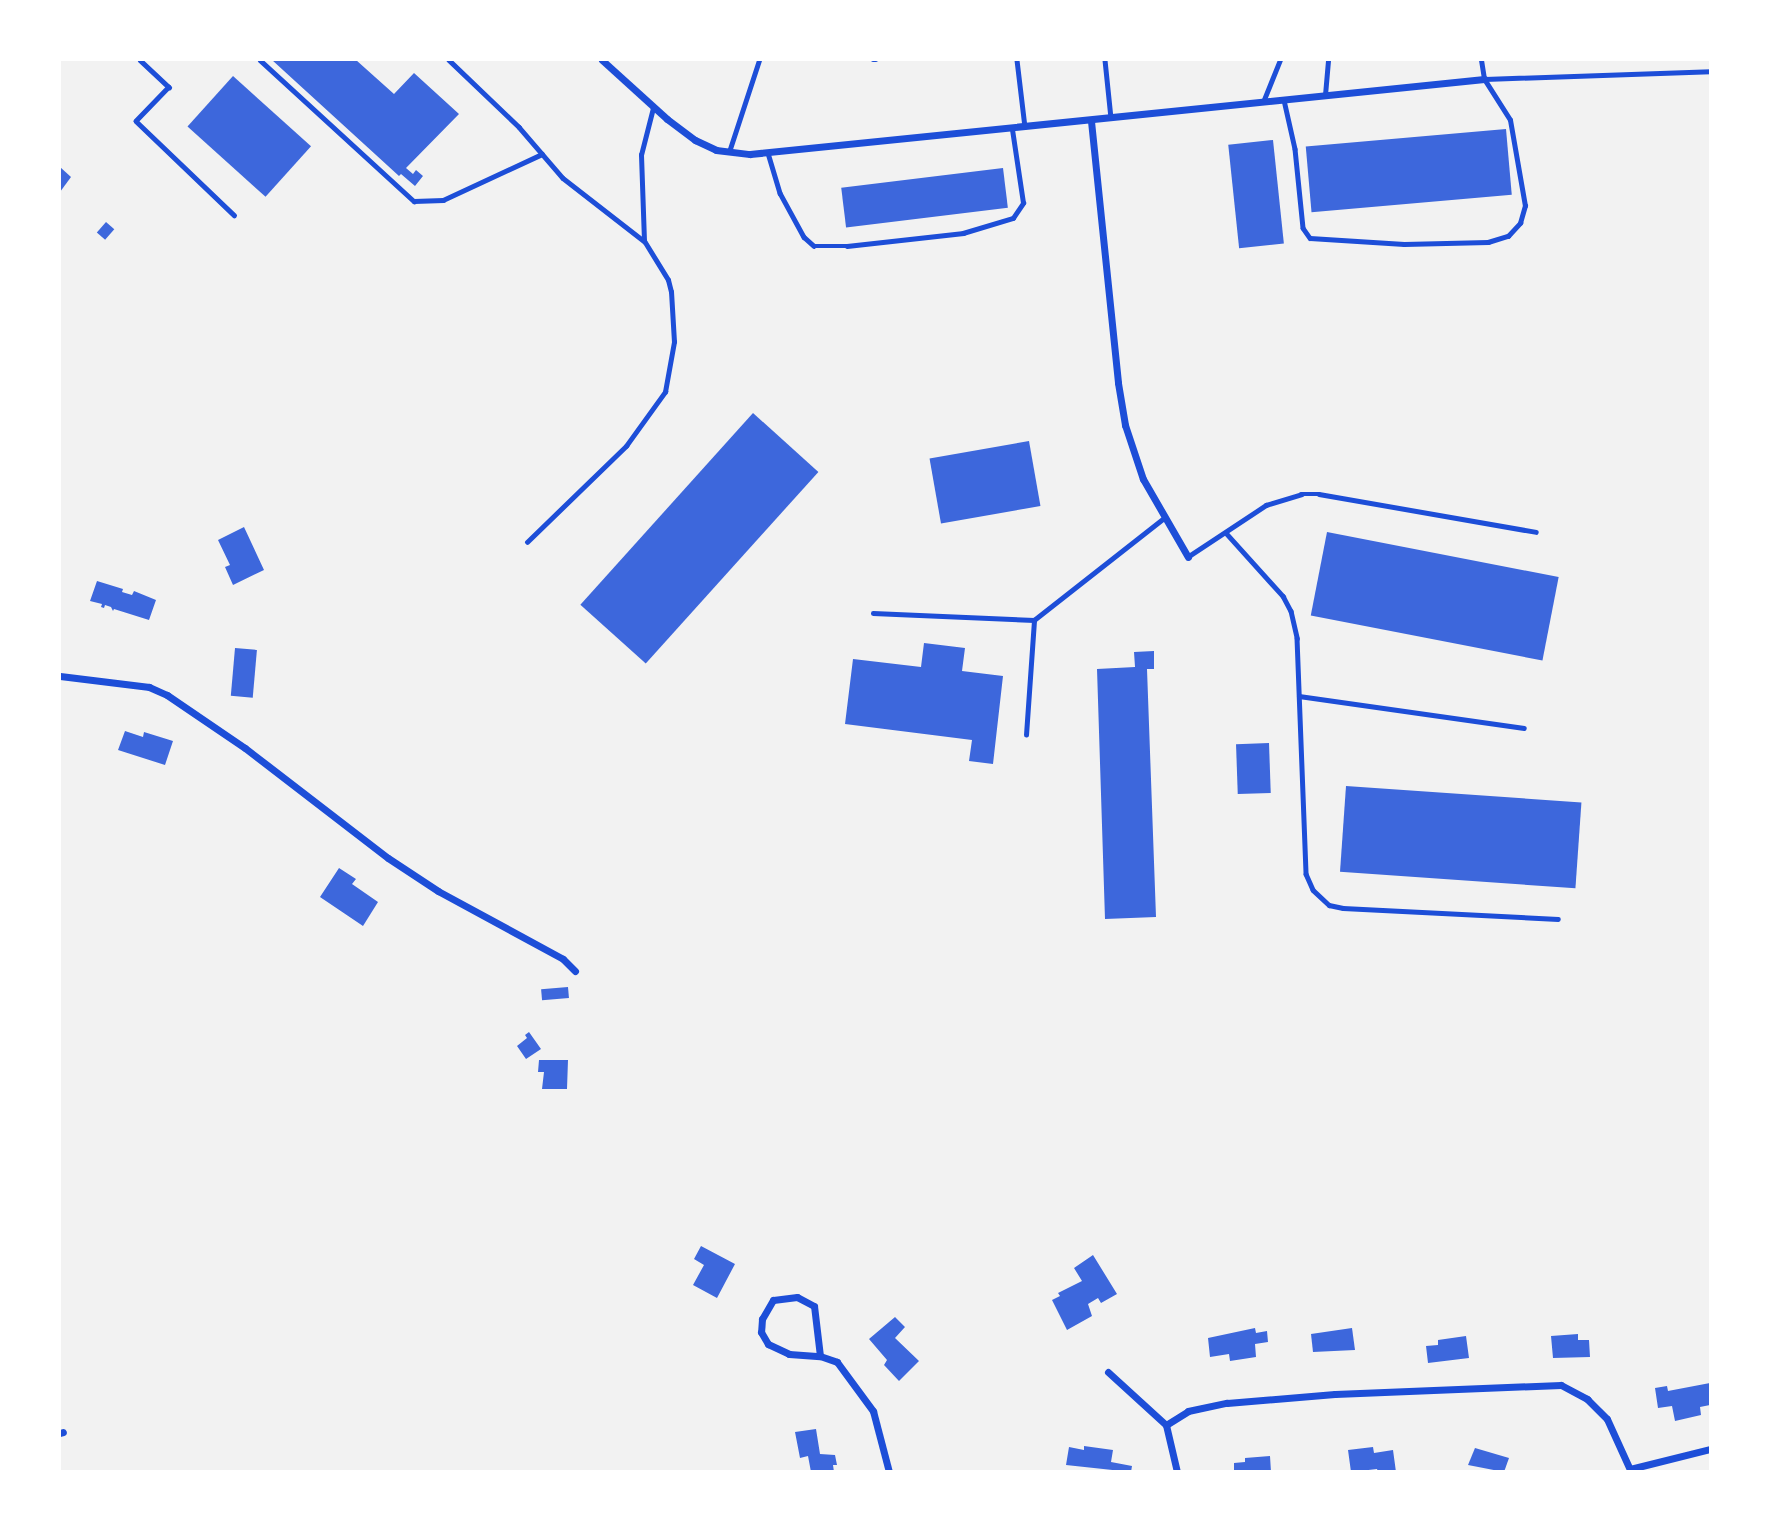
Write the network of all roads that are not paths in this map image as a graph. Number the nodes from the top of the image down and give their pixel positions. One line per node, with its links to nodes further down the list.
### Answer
1 (140, 60): 24 (lane)
2 (260, 60): 23 (lane)
3 (449, 60): 23 (lane)
4 (602, 60): 16 (street)
5 (758, 60): 21 (lane)
6 (1017, 60): 19 (lane)
7 (1105, 60): 17 (lane)
8 (1280, 60): 15 (lane)
9 (1328, 60): 13 (lane)
10 (1481, 60): 12 (lane)
11 (1710, 71): 12 (lane)
12 (1484, 79): 13 (street); 14 (lane)
13 (1325, 96): 14 (street)
14 (1284, 100): 15 (street)
15 (1263, 103): 17 (street)
16 (653, 107): 21 (street); 25 (lane)
17 (1111, 119): 18 (street)
18 (1091, 121): 19 (street); 26 (street)
19 (1025, 128): 20 (street)
20 (1013, 129): 22 (street); 22 (lane)
21 (729, 152): 22 (street)
22 (768, 152)
23 (542, 154): 25 (lane)
24 (234, 215)
25 (643, 241): 29 (lane)
26 (1165, 517): 30 (street); 32 (lane)
27 (1536, 532): 28 (lane)
28 (1227, 534): 30 (lane); 34 (lane)
29 (527, 542)
30 (1188, 557)
31 (873, 613): 32 (lane)
32 (1034, 620): 36 (lane)
33 (60, 676): 38 (street)
34 (1299, 696): 35 (lane); 37 (lane)
35 (1524, 728)
36 (1026, 735)
37 (1558, 919)
38 (575, 971)
39 (820, 1356): 39 (street); 44 (street)
40 (1108, 1372): 41 (street)
41 (1166, 1424): 43 (street); 45 (street)
42 (1710, 1449): 43 (street)
43 (1630, 1471)
44 (889, 1472)
45 (1177, 1472)

